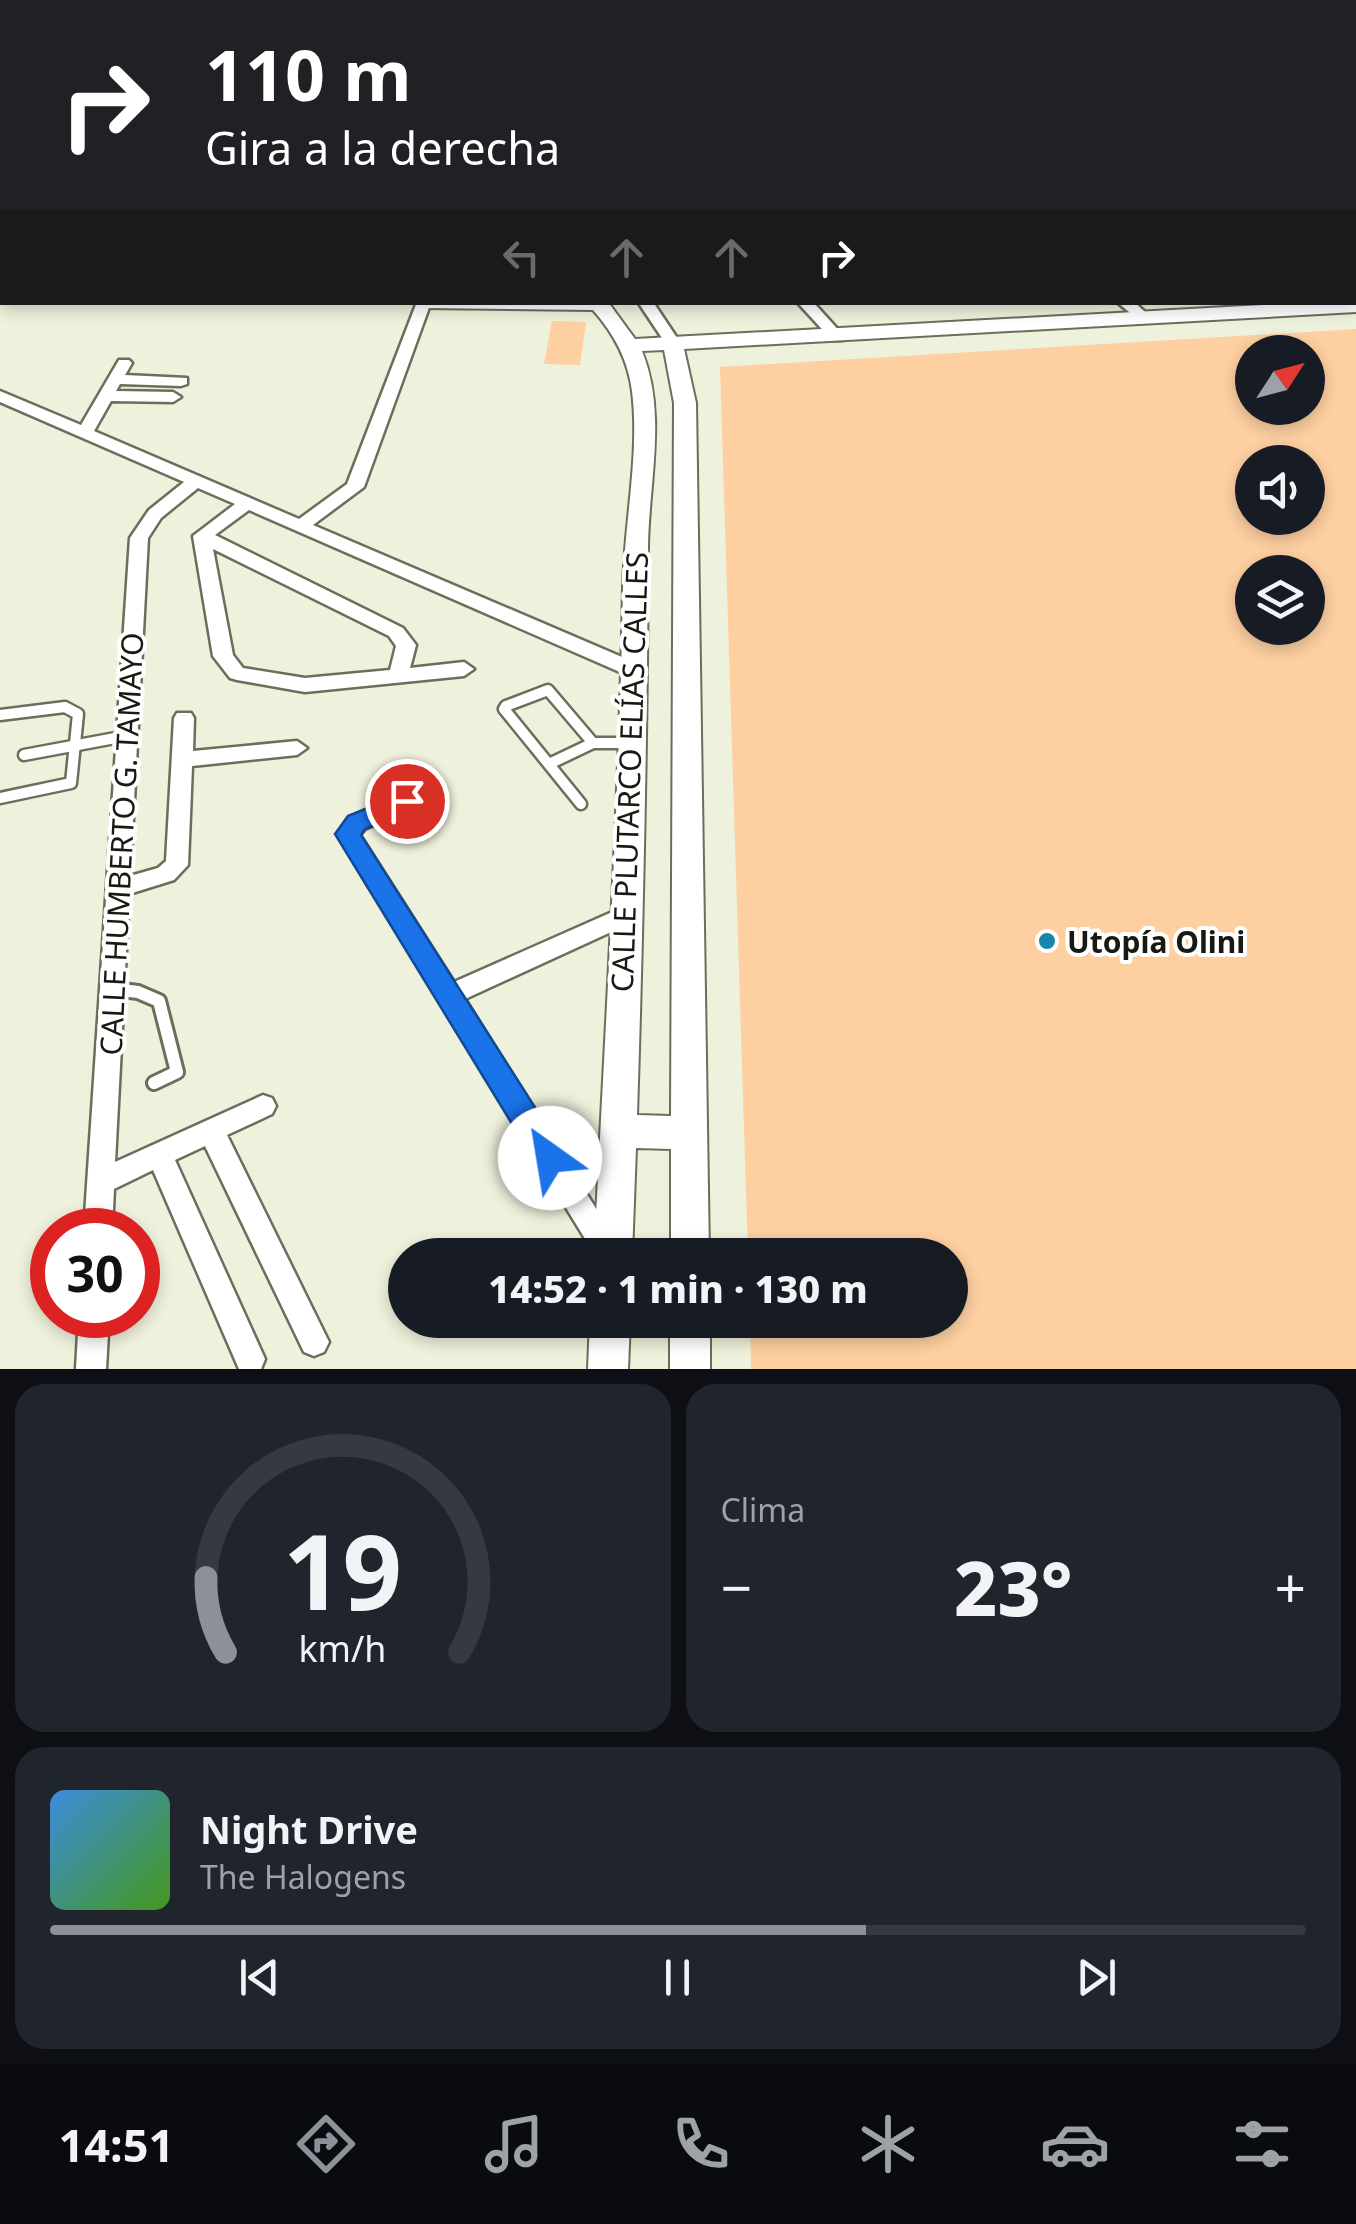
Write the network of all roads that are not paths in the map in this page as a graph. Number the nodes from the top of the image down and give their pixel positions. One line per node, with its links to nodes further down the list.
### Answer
1 (423, 305): 21 (street)
2 (599, 305): 11 (street, CALLE PLUTARCO ELÍAS CALLES)
3 (647, 305): 10 (street, CALLE PLUTARCO ELÍAS CALLES)
4 (807, 305): 9 (street)
5 (1128, 305): 8 (street)
6 (1269, 307): 7 (street); 8 (street)
7 (1344, 309): 10 (street)
8 (1146, 319): 9 (street)
9 (837, 337): 10 (street)
10 (674, 351): 11 (street); 47 (street, CALLE PLUTARCO ELÍAS CALLES)
11 (634, 352): 24 (street, CALLE PLUTARCO ELÍAS CALLES)
12 (124, 363): 13 (street)
13 (115, 379): 14 (street); 16 (street)
14 (181, 380)
15 (0, 396): 18 (street)
16 (106, 396): 17 (street); 18 (street)
17 (174, 397)
18 (84, 434): 19 (street)
19 (195, 482): 20 (street); 28 (street, CALLE HUMBERTO G. TAMAYO)
20 (245, 505): 21 (street); 22 (street)
21 (299, 527): 24 (street)
22 (202, 536): 25 (street); 25 (street)
23 (464, 669): 25 (street)
24 (636, 671): 29 (street, CALLE PLUTARCO ELÍAS CALLES)
25 (399, 672)
26 (0, 715): 31 (lane)
27 (184, 718): 34 (street)
28 (126, 736): 31 (lane); 39 (street, CALLE HUMBERTO G. TAMAYO)
29 (633, 742): 30 (lane); 40 (street, CALLE PLUTARCO ELÍAS CALLES)
30 (593, 743): 35 (lane); 35 (lane)
31 (76, 746): 33 (lane); 36 (lane)
32 (297, 748): 34 (street)
33 (24, 755)
34 (182, 760): 39 (street)
35 (551, 763): 38 (lane)
36 (0, 798)
37 (407, 801): 42 (street)
38 (581, 804)
39 (119, 888): 41 (street, CALLE HUMBERTO G. TAMAYO)
40 (627, 915): 42 (street); 46 (street, CALLE PLUTARCO ELÍAS CALLES)
41 (113, 989): 43 (lane); 49 (street, CALLE HUMBERTO G. TAMAYO)
42 (448, 996): 51 (street)
43 (154, 1084)
44 (263, 1106): 45 (street)
45 (212, 1131): 48 (street); 57 (street)
46 (618, 1132): 47 (street); 52 (street, CALLE PLUTARCO ELÍAS CALLES)
47 (690, 1133): 53 (street, CALLE PLUTARCO ELÍAS CALLES)
48 (160, 1154): 49 (street); 58 (street)
49 (100, 1182): 50 (street, CALLE HUMBERTO G. TAMAYO)
50 (99, 1208)
51 (601, 1238)
52 (613, 1238)
53 (690, 1238)
54 (93, 1338): 59 (street)
55 (609, 1338): 60 (street)
56 (690, 1338): 61 (street)
57 (314, 1342)
58 (250, 1358)
59 (91, 1369)
60 (608, 1369)
61 (690, 1369)

